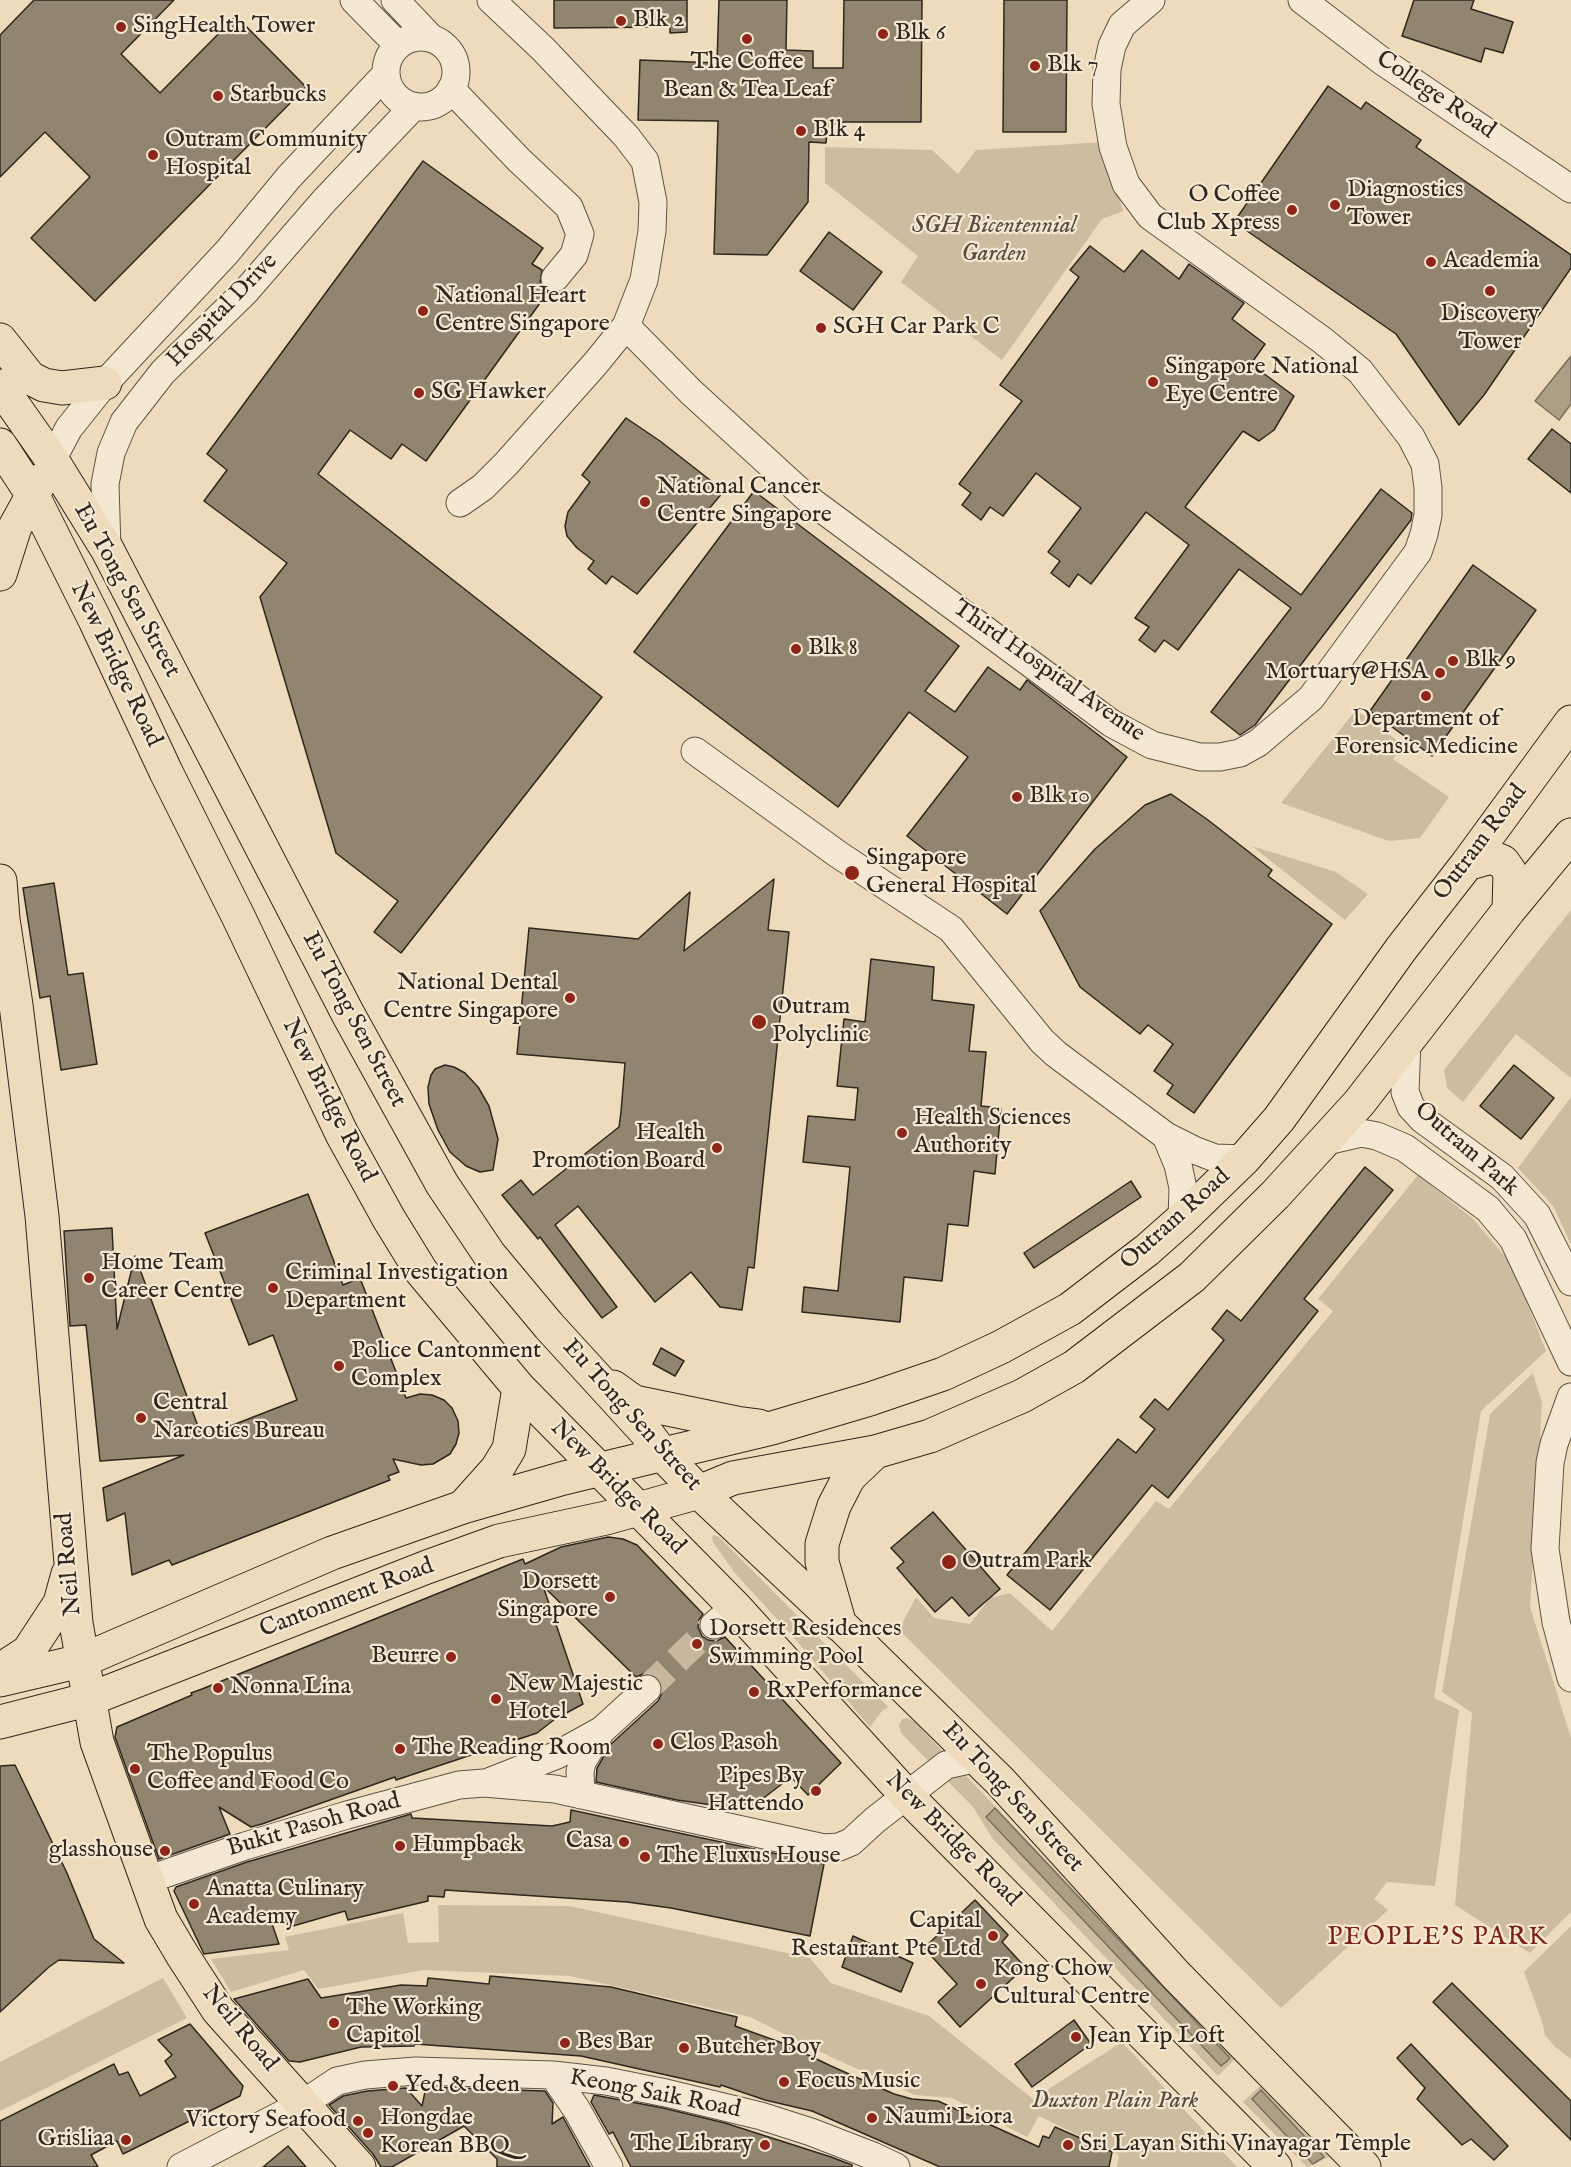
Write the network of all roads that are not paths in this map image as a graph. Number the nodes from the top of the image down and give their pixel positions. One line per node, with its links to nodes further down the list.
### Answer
1 (354, 0): 7 (street)
2 (395, 0): 6 (street)
3 (491, 0): 13 (street)
4 (1151, 0): 13 (street, Third Hospital Avenue)
5 (1302, 0): 11 (street, College Road)
6 (430, 38): 7 (street); 9 (street)
7 (398, 45): 8 (street)
8 (386, 74): 10 (street); 15 (street, Hospital Drive)
9 (451, 89): 10 (street); 12 (street)
10 (414, 106): 21 (street, Hospital Drive)
11 (1571, 189)
12 (555, 278)
13 (626, 326): 20 (street)
14 (0, 340): 15 (main road)
15 (105, 383): 18 (street, Hospital Drive)
16 (0, 386): 18 (main road, Eu Tong Sen Street)
17 (0, 445): 19 (main road, New Bridge Road)
18 (52, 460): 19 (main road); 21 (main road, Eu Tong Sen Street)
19 (32, 494): 22 (main road); 26 (main road, New Bridge Road)
20 (460, 503)
21 (107, 549): 24 (main road, Eu Tong Sen Street)
22 (0, 574)
23 (1571, 722): 28 (main road, Outram Road)
24 (202, 734): 26 (main road); 38 (main road, Eu Tong Sen Street)
25 (696, 751): 33 (street)
26 (166, 772): 40 (main road, New Bridge Road)
27 (1571, 835): 30 (main road, Outram Road)
28 (1467, 864): 30 (main road); 35 (main road, Outram Road)
29 (0, 881): 31 (main road, Neil Road)
30 (1509, 910): 32 (main road, Outram Road)
31 (2, 919): 49 (main road, Neil Road)
32 (1407, 1041): 34 (main road, Outram Road); 37 (street, Outram Park)
33 (1166, 1136): 35 (street); 36 (street)
34 (1322, 1142): 39 (street, Outram Park); 43 (main road, Outram Road)
35 (1244, 1159): 36 (main road, Outram Road)
36 (1182, 1219): 42 (main road, Outram Road)
37 (1571, 1282)
38 (584, 1362): 42 (main road); 44 (main road, Eu Tong Sen Street)
39 (1571, 1362)
40 (519, 1388): 45 (main road, New Bridge Road); 47 (main road)
41 (1571, 1397): 53 (street)
42 (772, 1428): 44 (main road, Outram Road)
43 (875, 1452): 46 (main road, Outram Road); 50 (main road)
44 (663, 1455): 45 (main road, Outram Road); 46 (main road, Eu Tong Sen Street)
45 (601, 1471): 47 (main road, Cantonment Road); 48 (main road, New Bridge Road)
46 (699, 1492): 48 (main road, Cantonment Road); 50 (main road, Eu Tong Sen Street)
47 (463, 1507): 51 (main road, Cantonment Road)
48 (640, 1509): 56 (main road, Cantonment Road); 64 (main road, New Bridge Road)
49 (70, 1569): 51 (main road, Neil Road); 52 (main road)
50 (840, 1625): 60 (main road, Eu Tong Sen Street)
51 (81, 1661): 54 (main road, Cantonment Road); 56 (main road, Neil Road)
52 (0, 1670)
53 (1571, 1678)
54 (0, 1680)
55 (643, 1693): 58 (street, Bukit Pasoh Road)
56 (90, 1699): 57 (main road, Cantonment Road); 65 (main road, Neil Road)
57 (0, 1722)
58 (602, 1730): 59 (street, Bukit Pasoh Road); 63 (street, Bukit Pasoh Road)
59 (557, 1755): 61 (street, Bukit Pasoh Road); 62 (street)
60 (978, 1758): 64 (street, Bukit Pasoh Road); 74 (main road, Eu Tong Sen Street)
61 (484, 1783): 62 (street, Bukit Pasoh Road); 65 (street, Bukit Pasoh Road)
62 (555, 1789): 63 (street, Bukit Pasoh Road)
63 (581, 1795): 64 (street, Bukit Pasoh Road)
64 (907, 1796): 73 (main road, New Bridge Road)
65 (147, 1880): 67 (main road, Neil Road)
66 (554, 2076): 67 (street, Keong Saik Road); 68 (street, Keong Saik Road); 72 (street)
67 (301, 2100): 69 (street); 70 (street); 71 (main road, Neil Road)
68 (874, 2163)
69 (165, 2167)
70 (181, 2167)
71 (359, 2167)
72 (609, 2167)
73 (1275, 2167)
74 (1364, 2167)

